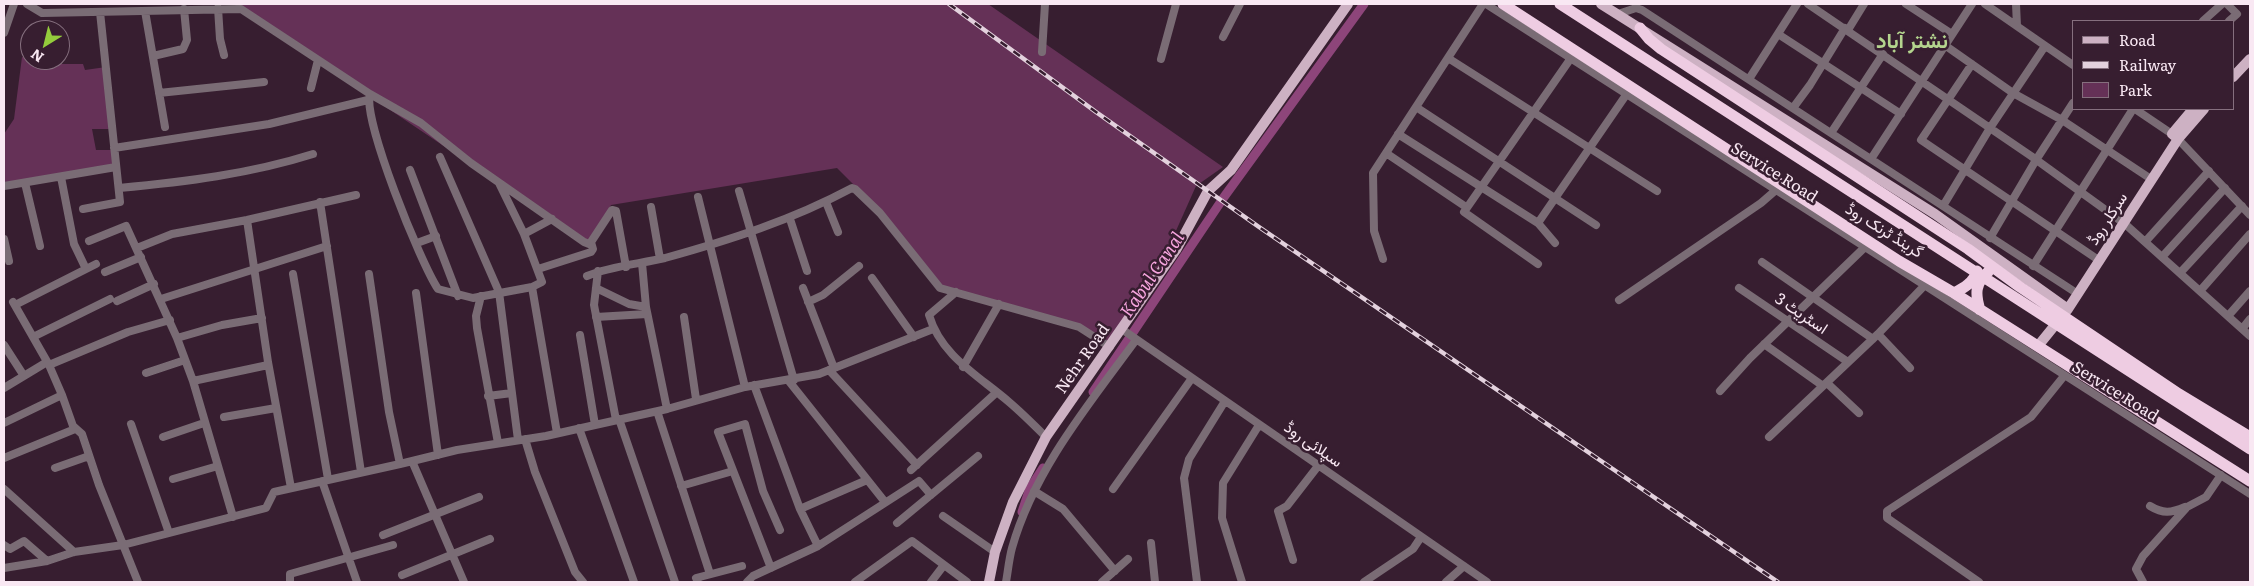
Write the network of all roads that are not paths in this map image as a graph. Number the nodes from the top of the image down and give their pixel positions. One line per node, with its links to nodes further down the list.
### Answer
1 (14, 4): 35 (street)
2 (27, 4): 21 (street)
3 (79, 4): 28 (street)
4 (1045, 4): 42 (street)
5 (1176, 4): 48 (street)
6 (1240, 4): 38 (street)
7 (1348, 4): 200 (main road, Nehr Road)
8 (1484, 4): 46 (street); 47 (street, Service Road)
9 (1503, 4): 179 (highway, گرینڈ ٹرنک روڈ)
10 (1560, 4): 255 (highway, گرینڈ ٹرنک روڈ)
11 (1601, 4): 29 (main road)
12 (1797, 4): 36 (street)
13 (1808, 4): 34 (street)
14 (1864, 4): 34 (street)
15 (1906, 4): 37 (street)
16 (1972, 4): 37 (street)
17 (1985, 4): 32 (street)
18 (2016, 4): 32 (street)
19 (2222, 4): 30 (street)
20 (2227, 4): 31 (street)
21 (37, 6): 28 (street)
22 (163, 7): 25 (street); 26 (street)
23 (121, 8): 26 (street); 27 (street)
24 (218, 8): 25 (street); 44 (street); 50 (street)
25 (184, 9): 45 (street)
26 (145, 11): 45 (street)
27 (100, 12): 28 (street); 82 (street)
28 (77, 13)
29 (1618, 14): 33 (main road); 56 (street)
30 (2204, 20)
31 (2230, 20)
32 (2017, 26): 40 (street)
33 (1640, 28): 142 (highway); 190 (main road)
34 (1847, 29): 43 (street); 51 (street)
35 (4, 33)
36 (1778, 34): 51 (street); 56 (street)
37 (1952, 34): 39 (street)
38 (1223, 37)
39 (1946, 46): 52 (street); 58 (street)
40 (2045, 46): 53 (street); 62 (street)
41 (2250, 50): 54 (main road)
42 (1042, 52)
43 (1883, 54): 58 (street); 60 (street)
44 (224, 55)
45 (153, 56): 61 (street)
46 (1448, 58): 67 (street); 73 (street)
47 (1571, 58): 63 (street, Service Road); 73 (street)
48 (1161, 59)
49 (2250, 59): 55 (main road)
50 (318, 60): 59 (street); 64 (street)
51 (1823, 63): 60 (street); 68 (street)
52 (1972, 64): 62 (street); 65 (street)
53 (2072, 64)
54 (2234, 66)
55 (2234, 76)
56 (1749, 79): 68 (street)
57 (264, 82): 61 (street)
58 (1922, 82): 65 (street); 74 (street)
59 (311, 88)
60 (1861, 88): 74 (street); 78 (street)
61 (159, 93): 76 (street)
62 (2013, 93): 75 (street); 77 (street)
63 (1626, 95): 81 (street); 102 (street, Service Road)
64 (369, 97): 82 (street); 96 (street); 135 (street)
65 (1948, 99): 77 (street); 92 (street)
66 (2072, 105): 75 (street)
67 (1416, 106): 79 (street); 89 (street)
68 (1793, 108): 78 (street)
69 (2133, 110): 83 (street)
70 (2135, 110): 80 (street)
71 (2192, 110): 80 (main road)
72 (2203, 110): 80 (main road, سرکلر روڈ)
73 (1534, 111): 81 (street); 89 (street)
74 (1901, 114): 87 (street)
75 (2062, 120): 83 (street); 88 (street)
76 (166, 127)
77 (1990, 128): 88 (street); 92 (street)
78 (1831, 132): 87 (street)
79 (1398, 134): 84 (street); 99 (street)
80 (2175, 137): 93 (street); 95 (main road, سرکلر روڈ)
81 (1590, 147): 104 (street); 108 (street)
82 (114, 148): 90 (street)
83 (2106, 149): 95 (street); 105 (street)
84 (1386, 153): 115 (street); 146 (street)
85 (313, 154): 100 (street)
86 (440, 157): 176 (street)
87 (1871, 159): 112 (street)
88 (2036, 160): 105 (street); 111 (street)
89 (1499, 162): 99 (street); 108 (street)
90 (116, 167): 94 (street); 100 (street)
91 (410, 170): 129 (street)
92 (1965, 170): 111 (street); 112 (street)
93 (2209, 171): 101 (street); 134 (street)
94 (61, 177): 97 (street); 158 (street)
95 (2151, 180): 122 (main road, سرکلر روڈ)
96 (498, 182): 119 (street); 127 (street)
97 (25, 183): 98 (street); 137 (street)
98 (4, 186)
99 (1480, 187): 115 (street); 121 (street)
100 (119, 188): 116 (street)
101 (2224, 188): 113 (street); 144 (street)
102 (1776, 190): 140 (street, Service Road); 185 (street)
103 (739, 191): 126 (street)
104 (1657, 191)
105 (2079, 191): 122 (street); 124 (street)
106 (356, 194): 109 (street)
107 (698, 197): 139 (street)
108 (1556, 198): 121 (street); 123 (street)
109 (320, 202): 120 (street); 138 (street)
110 (826, 202): 118 (street); 125 (street); 177 (street)
111 (2011, 202): 124 (street); 130 (street)
112 (1943, 206): 130 (street)
113 (2242, 206): 117 (street); 163 (street)
114 (651, 207): 145 (street)
115 (1466, 208): 152 (street)
116 (83, 209)
117 (2250, 215)
118 (790, 218): 126 (street); 161 (street)
119 (552, 219): 127 (street); 133 (street)
120 (247, 220): 141 (street); 156 (street)
121 (1538, 223): 136 (street)
122 (2125, 224): 134 (street); 148 (main road, سرکلر روڈ)
123 (1596, 225)
124 (2055, 230): 148 (street); 154 (street)
125 (838, 232)
126 (750, 233): 139 (street); 223 (street)
127 (524, 234): 157 (street)
128 (2250, 234): 174 (street)
129 (436, 236): 135 (street); 181 (street)
130 (1990, 238): 154 (street)
131 (4, 239): 147 (street)
132 (89, 242): 141 (street)
133 (591, 242): 155 (street); 157 (street)
134 (2145, 242): 144 (street)
135 (417, 243): 181 (street)
136 (1554, 243)
137 (40, 246)
138 (327, 246): 156 (street); 266 (street)
139 (709, 246): 145 (street); 226 (street)
140 (1865, 247): 169 (street, Service Road); 183 (street)
141 (137, 248): 143 (street)
142 (1977, 255): 159 (highway); 179 (highway)
143 (141, 257): 162 (street); 168 (street)
144 (2162, 257): 163 (street)
145 (660, 259): 150 (street)
146 (1383, 259)
147 (9, 261)
148 (2100, 261): 180 (main road, سرکلر روڈ)
149 (1762, 262): 183 (street)
150 (642, 263): 155 (street); 188 (street)
151 (96, 264): 158 (street)
152 (1538, 264)
153 (859, 266): 186 (street)
154 (2033, 266): 180 (street)
155 (626, 267): 160 (street)
156 (254, 268): 184 (street); 194 (street)
157 (538, 268): 170 (street)
158 (86, 269): 203 (street)
159 (1997, 270): 189 (highway); 190 (highway)
160 (598, 271): 166 (street); 171 (street)
161 (807, 271)
162 (105, 272)
163 (2180, 273): 174 (street)
164 (293, 274): 269 (street)
165 (369, 274): 261 (street)
166 (587, 276)
167 (872, 278): 204 (street)
168 (154, 284): 184 (street); 203 (street)
169 (1924, 286): 205 (street); 221 (street, Service Road)
170 (532, 287): 176 (street); 248 (street)
171 (596, 288): 188 (street); 192 (street)
172 (803, 288): 186 (street)
173 (1739, 288): 197 (street, اسٹریٹ 3)
174 (2200, 291): 191 (street)
175 (2250, 291): 191 (street)
176 (499, 292): 182 (street); 230 (street)
177 (956, 292): 187 (street); 198 (street)
178 (416, 293): 256 (street)
179 (1954, 293): 189 (highway, گرینڈ ٹرنک روڈ)
180 (2078, 294): 190 (main road, سرکلر روڈ)
181 (458, 296): 182 (street)
182 (481, 296): 232 (street)
183 (1812, 298): 197 (street); 205 (street)
184 (161, 299): 196 (street)
185 (1619, 300)
186 (808, 302): 218 (street)
187 (1000, 304): 211 (street); 216 (street)
188 (646, 310): 192 (street); 236 (street)
189 (1980, 310): 209 (highway, گرینڈ ٹرنک روڈ)
190 (2065, 312): 209 (main road, سرکلر روڈ); 251 (highway)
191 (2228, 316): 199 (street)
192 (596, 317): 240 (street)
193 (684, 317): 233 (street)
194 (262, 318): 206 (street); 215 (street)
195 (2250, 319): 199 (street)
196 (170, 320): 206 (street); 214 (street)
197 (1787, 322): 208 (street); 213 (street, اسٹریٹ 3)
198 (933, 329): 204 (street); 216 (street)
199 (2242, 329): 202 (street)
200 (1123, 330): 207 (street, سپلائی روڈ); 211 (main road, Nehr Road)
201 (580, 335): 244 (street)
202 (2250, 336)
203 (33, 337): 214 (street)
204 (914, 337): 218 (street)
205 (1875, 337): 213 (street); 217 (street)
206 (177, 338): 212 (street)
207 (1136, 340): 222 (street, سپلائی روڈ); 276 (street)
208 (1764, 344): 225 (street); 228 (street)
209 (2038, 346): 271 (highway, گرینڈ ٹرنک روڈ)
210 (4, 347): 220 (street)
211 (1110, 347): 249 (main road, Nehr Road)
212 (185, 360): 219 (street); 224 (street)
213 (1848, 362): 225 (street)
214 (48, 363): 220 (street); 231 (street)
215 (268, 365): 224 (street); 235 (street)
216 (963, 367): 229 (street)
217 (1910, 368)
218 (831, 369): 223 (street); 229 (street)
219 (146, 373)
220 (24, 376): 227 (street)
221 (2064, 376): 267 (street, Service Road); 334 (street)
222 (1192, 378): 234 (street, سپلائی روڈ); 275 (street)
223 (791, 380): 226 (street); 270 (street)
224 (192, 381): 242 (street)
225 (1825, 384): 238 (street); 250 (street)
226 (750, 386): 233 (street); 283 (street)
227 (4, 388)
228 (1720, 390)
229 (997, 392): 249 (street)
230 (512, 393): 232 (street); 253 (street)
231 (62, 395): 241 (street); 247 (street)
232 (488, 396): 254 (street)
233 (696, 399): 236 (street)
234 (1225, 401): 245 (street, سپلائی روڈ); 329 (street)
235 (276, 408): 239 (street); 273 (street)
236 (667, 409): 237 (street)
237 (657, 411): 240 (street); 272 (street)
238 (1859, 413)
239 (224, 417)
240 (617, 420): 244 (street); 319 (street)
241 (4, 423)
242 (204, 423): 252 (street); 262 (street)
243 (131, 424): 289 (street)
244 (594, 425): 246 (street)
245 (1259, 425): 263 (street, سپلائی روڈ); 330 (street)
246 (579, 428): 248 (street); 318 (street)
247 (75, 429): 257 (street); 259 (street)
248 (557, 433): 253 (street)
249 (1046, 437): 299 (main road, Nehr Road)
250 (1769, 437)
251 (2250, 437)
252 (163, 438)
253 (522, 440): 254 (street); 317 (street)
254 (498, 443): 256 (street)
255 (2250, 449)
256 (438, 455): 260 (street)
257 (89, 456): 264 (street); 295 (street)
258 (978, 456): 277 (street)
259 (4, 458)
260 (412, 461): 261 (street); 284 (street)
261 (400, 464): 266 (street)
262 (218, 466): 268 (street); 286 (street)
263 (1318, 466): 291 (street, سپلائی روڈ); 303 (street)
264 (55, 468)
265 (733, 471): 272 (street); 288 (street); 309 (street)
266 (361, 472): 269 (street)
267 (2220, 476): 278 (street, Service Road); 282 (street)
268 (173, 480)
269 (325, 480): 273 (street); 301 (street)
270 (867, 480): 280 (street); 283 (street)
271 (2250, 481)
272 (681, 486): 311 (street)
273 (292, 488): 286 (street)
274 (4, 489): 298 (street)
275 (1113, 489)
276 (1034, 491): 310 (street); 326 (street)
277 (931, 494): 280 (street); 287 (street)
278 (2250, 494)
279 (479, 497): 284 (street)
280 (885, 502): 297 (street)
281 (2150, 506): 282 (street)
282 (2187, 507): 335 (street)
283 (800, 509): 297 (street)
284 (435, 515): 290 (street); 300 (street)
285 (943, 516): 299 (street)
286 (233, 517): 289 (street)
287 (896, 523)
288 (780, 530)
289 (169, 533): 295 (street)
290 (383, 535)
291 (1421, 537): 307 (street, سپلائی روڈ); 331 (street)
292 (490, 539): 300 (street)
293 (1151, 543): 328 (street)
294 (4, 545): 304 (street)
295 (122, 545): 298 (street); 313 (street)
296 (393, 545): 301 (street)
297 (818, 546): 309 (street)
298 (74, 552): 304 (street)
299 (995, 552): 325 (main road, Nehr Road)
300 (452, 555): 312 (street); 316 (street)
301 (349, 558): 314 (street); 315 (street)
302 (1128, 559): 310 (street)
303 (1293, 560)
304 (47, 561): 308 (street)
305 (944, 565): 322 (street); 323 (street); 324 (street)
306 (742, 566): 311 (street)
307 (1464, 566): 332 (street); 333 (street, سپلائی روڈ)
308 (4, 568)
309 (771, 568): 321 (street)
310 (1115, 571): 327 (street)
311 (710, 574): 320 (street)
312 (402, 575)
313 (138, 582)
314 (290, 582)
315 (357, 582)
316 (464, 582)
317 (583, 582)
318 (634, 582)
319 (675, 582)
320 (698, 582)
321 (747, 582)
322 (855, 582)
323 (931, 582)
324 (967, 582)
325 (989, 582)
326 (1006, 582)
327 (1102, 582)
328 (1156, 582)
329 (1196, 582)
330 (1242, 582)
331 (1364, 582)
332 (1446, 582)
333 (1487, 582)
334 (1979, 582)
335 (2143, 582)

